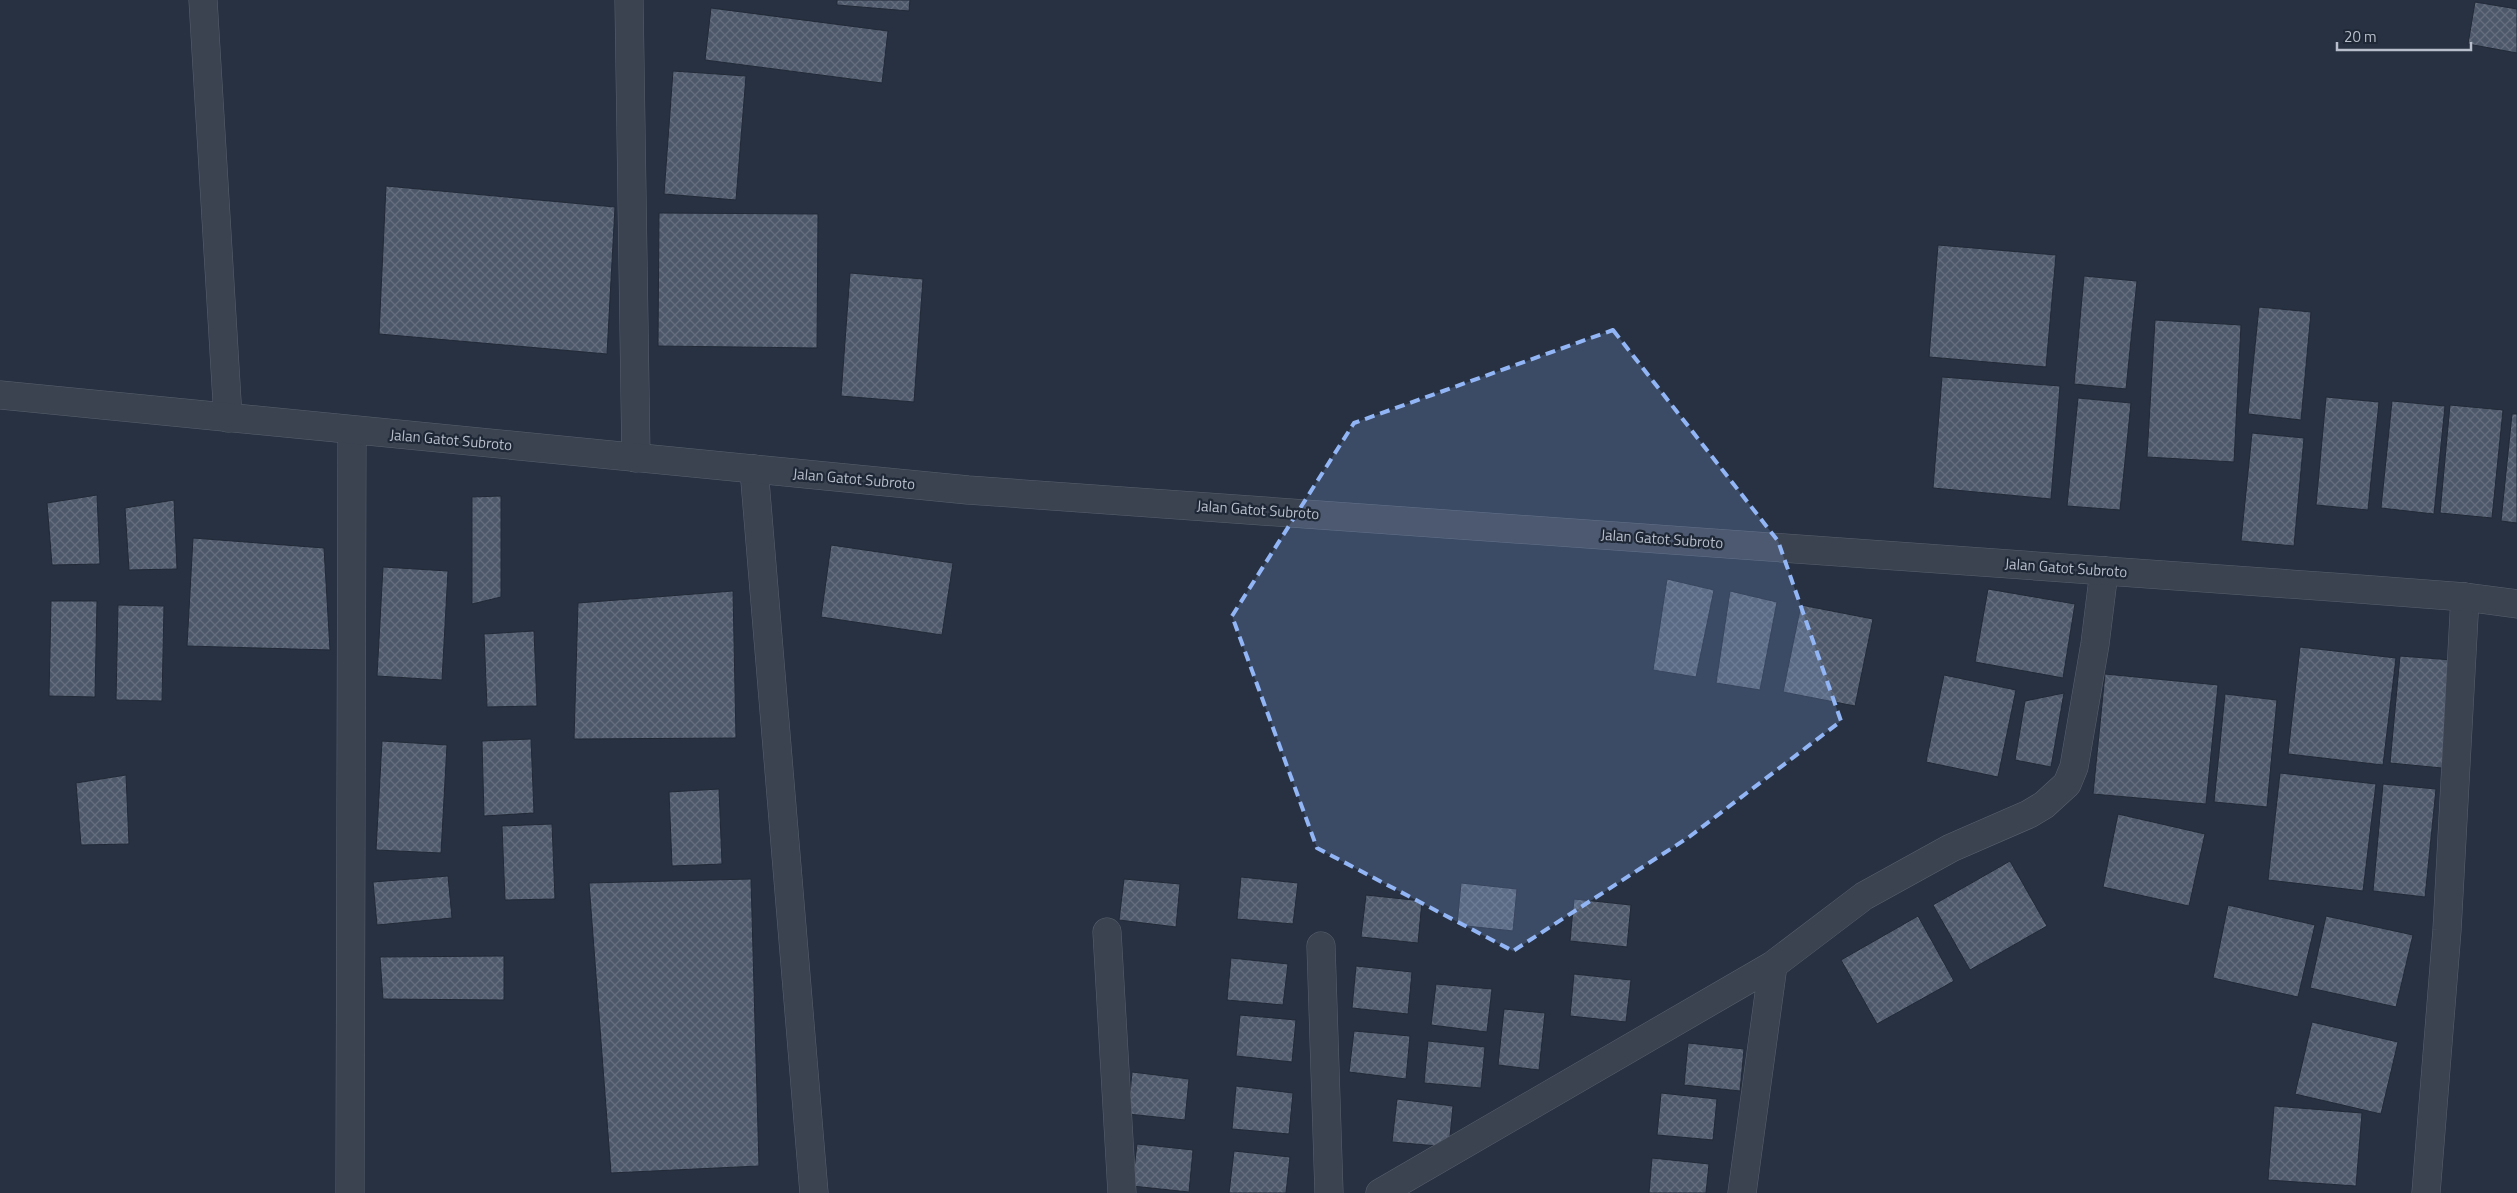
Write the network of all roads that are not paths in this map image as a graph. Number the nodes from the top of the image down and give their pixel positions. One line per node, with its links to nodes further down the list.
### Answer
1 (203, 0): 4 (street)
2 (629, 0): 6 (street)
3 (0, 395): 4 (street, Jalan Gatot Subroto)
4 (228, 418): 5 (street, Jalan Gatot Subroto)
5 (352, 431): 6 (street, Jalan Gatot Subroto); 14 (street)
6 (636, 458): 7 (street, Jalan Gatot Subroto)
7 (754, 469): 8 (street, Jalan Gatot Subroto); 15 (street)
8 (2104, 571): 9 (street, Jalan Gatot Subroto); 13 (street)
9 (2465, 597): 10 (street, Jalan Gatot Subroto); 20 (street)
10 (2517, 604)
11 (1107, 932): 16 (street)
12 (1321, 946): 17 (street)
13 (1772, 965): 18 (street); 19 (street)
14 (350, 1193)
15 (814, 1193)
16 (1122, 1193)
17 (1329, 1193)
18 (1380, 1193)
19 (1742, 1193)
20 (2426, 1193)

